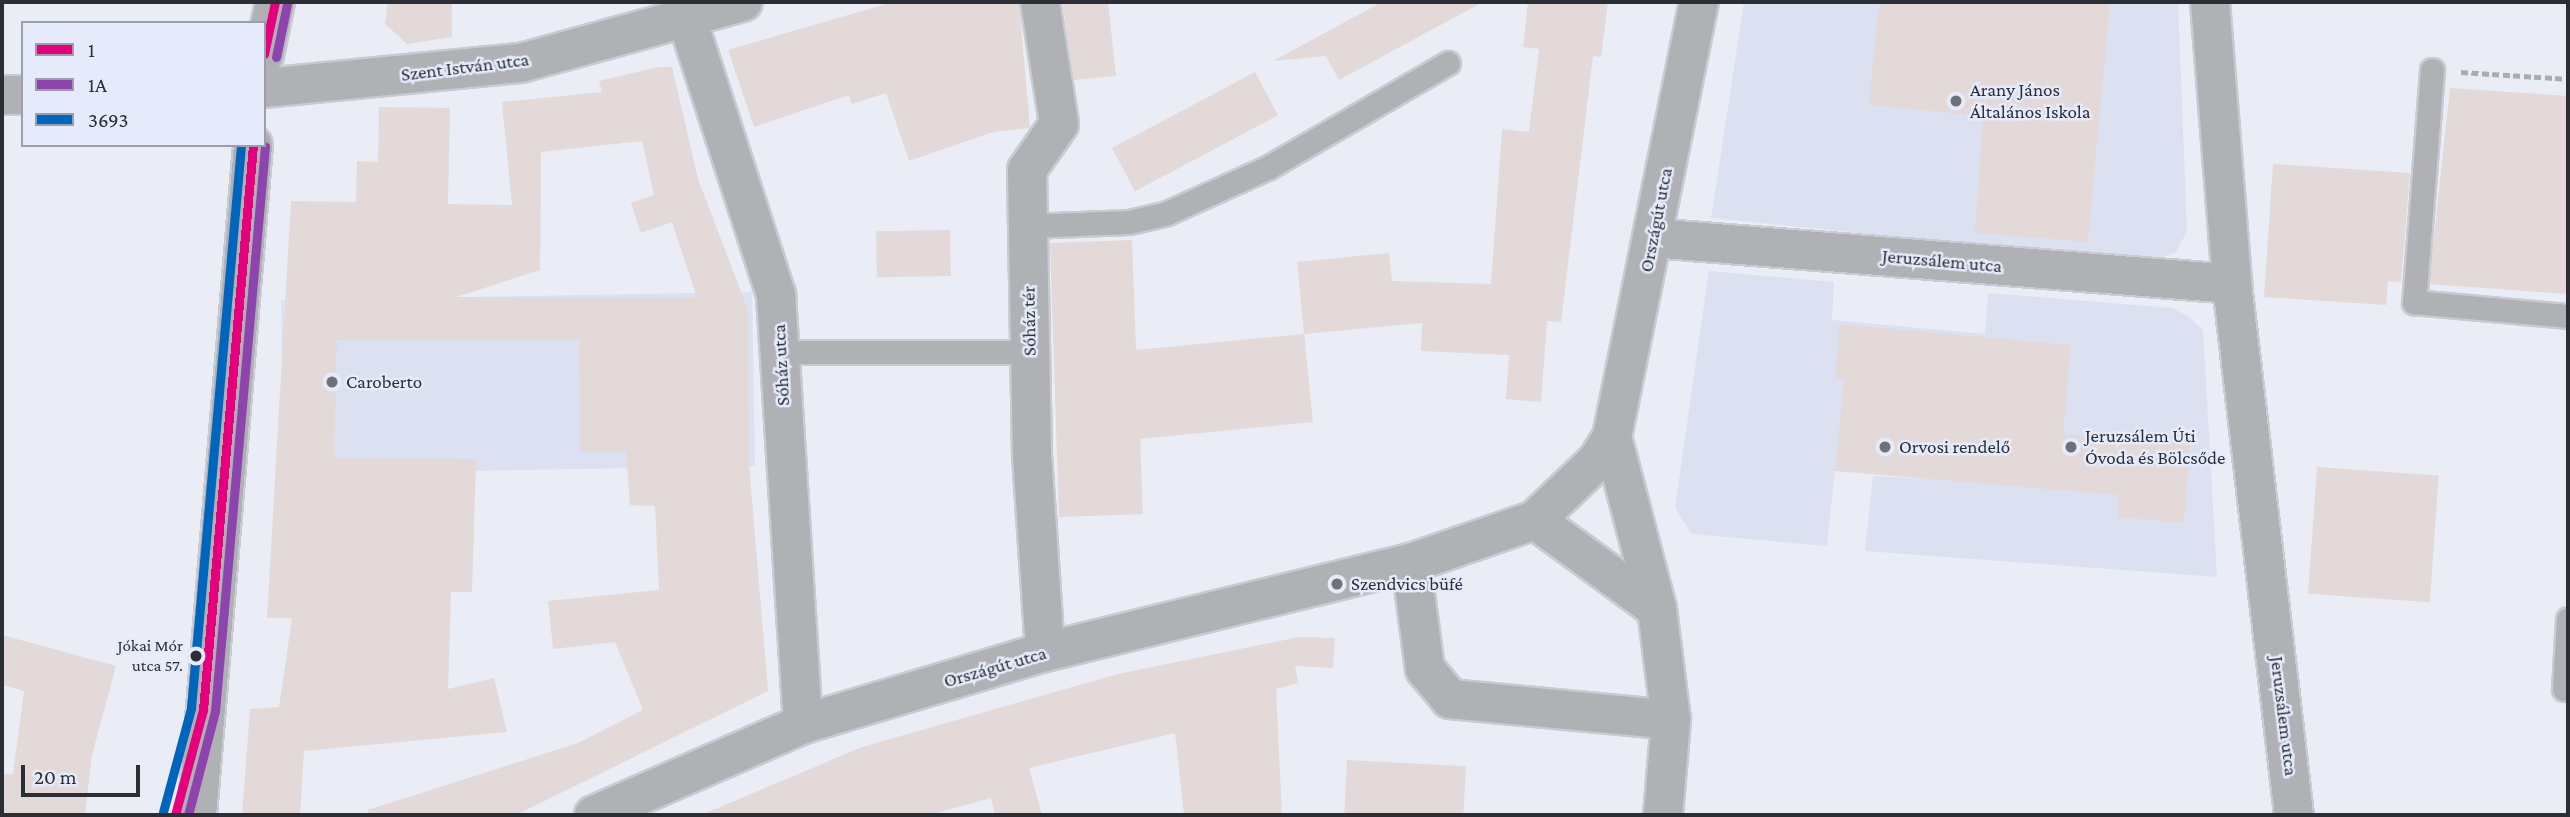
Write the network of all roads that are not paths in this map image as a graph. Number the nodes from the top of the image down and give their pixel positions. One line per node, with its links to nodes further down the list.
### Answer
1 (275, 2): 7 (street)
2 (743, 2): 6 (street, Szent István utca)
3 (1040, 2): 14 (street, Sóház tér)
4 (1699, 2): 15 (street, Országút utca)
5 (2210, 2): 16 (street, Jeruzsálem utca)
6 (687, 19): 10 (street, Szent István utca); 18 (street, Sóház utca)
7 (266, 45)
8 (1448, 63): 14 (lane)
9 (2432, 70): 17 (lane)
10 (266, 88)
11 (2, 95): 12 (street)
12 (21, 95)
13 (253, 147): 27 (street)
14 (1028, 226): 19 (street, Sóház tér)
15 (1653, 237): 16 (street, Jeruzsálem utca); 20 (street, Országút utca)
16 (2232, 284): 34 (street, Jeruzsálem utca)
17 (2568, 316)
18 (782, 352): 19 (lane); 29 (street, Sóház utca)
19 (1030, 352): 25 (street, Sóház tér)
20 (1612, 438): 21 (street, Országút utca); 23 (street, Országút utca)
21 (1535, 520): 22 (street, Országút utca); 23 (street)
22 (1411, 563): 25 (street, Országút utca); 28 (street)
23 (1657, 608): 28 (street, Országút utca)
24 (2568, 619): 26 (lane)
25 (1045, 652): 29 (street, Országút utca)
26 (2564, 689)
27 (203, 710): 31 (street); 32 (street)
28 (1671, 720): 33 (street, Országút utca)
29 (803, 724): 30 (street, Országút utca)
30 (600, 814)
31 (175, 815)
32 (197, 815)
33 (1663, 815)
34 (2294, 815)

